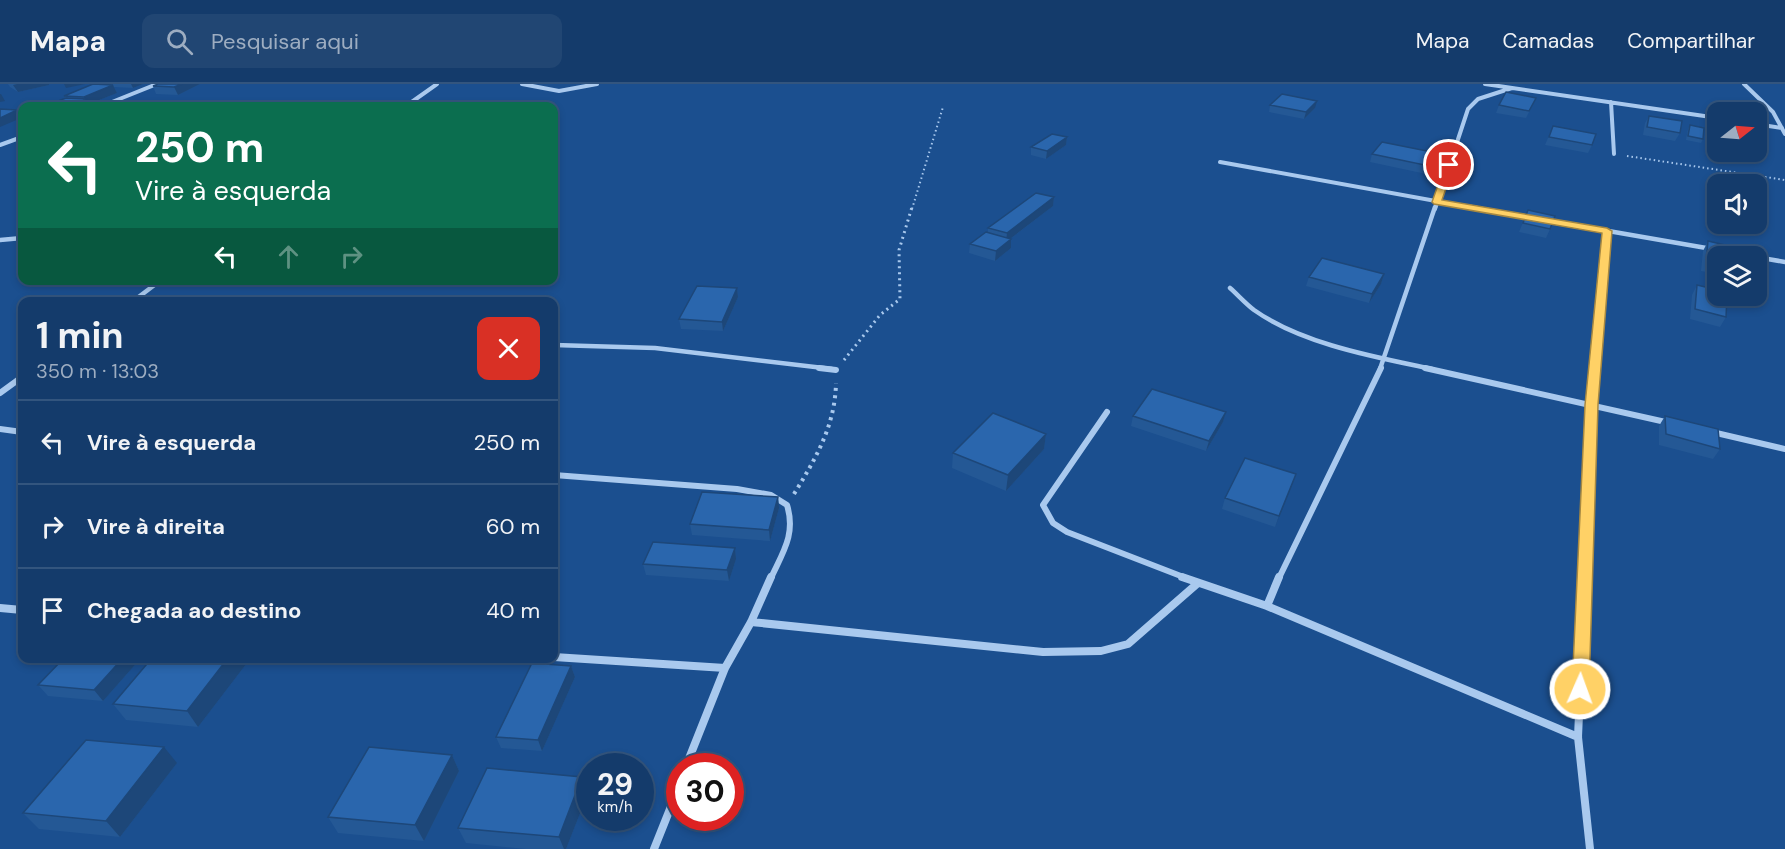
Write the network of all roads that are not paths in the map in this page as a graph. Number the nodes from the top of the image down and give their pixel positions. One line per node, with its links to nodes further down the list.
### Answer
1 (157, 84): 8 (street)
2 (437, 84): 9 (street)
3 (522, 84): 4 (street)
4 (597, 84)
5 (1485, 84): 7 (street)
6 (1744, 84): 12 (street)
7 (1512, 88): 10 (street); 21 (street)
8 (112, 102)
9 (412, 102)
10 (1611, 102): 11 (street); 19 (street)
11 (1707, 116)
12 (1777, 119): 13 (street); 15 (street)
13 (1785, 120)
14 (1767, 126): 15 (street)
15 (1782, 128): 16 (street)
16 (1785, 134)
17 (18, 139): 18 (street)
18 (0, 146)
19 (1614, 154)
20 (1220, 162): 21 (street)
21 (1437, 202): 22 (street); 32 (street)
22 (1607, 231): 25 (street); 36 (street)
23 (18, 238): 24 (street)
24 (0, 240)
25 (1707, 249)
26 (1767, 259): 27 (street)
27 (1785, 262)
28 (154, 285): 30 (street)
29 (1230, 288): 32 (street)
30 (139, 297)
31 (558, 345): 33 (street)
32 (1385, 359): 36 (street); 45 (street)
33 (836, 370)
34 (18, 380): 35 (street)
35 (0, 393)
36 (1592, 405): 38 (street); 51 (street)
37 (1107, 412): 44 (street)
38 (1683, 426)
39 (0, 429): 40 (street)
40 (18, 431)
41 (1705, 431): 42 (street)
42 (1785, 449)
43 (558, 475): 48 (street)
44 (1198, 584): 45 (street); 48 (street)
45 (1268, 606): 51 (street)
46 (0, 608): 47 (street)
47 (18, 610)
48 (751, 622): 50 (street)
49 (558, 657): 50 (street)
50 (725, 668): 52 (street)
51 (1578, 737): 55 (street)
52 (691, 753)
53 (666, 819): 54 (street)
54 (654, 849)
55 (1590, 849)

